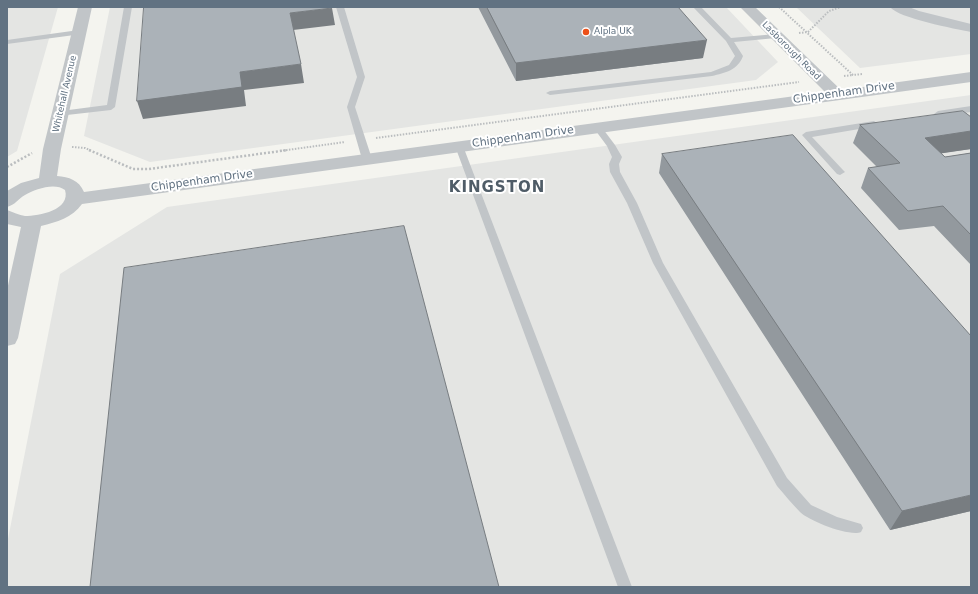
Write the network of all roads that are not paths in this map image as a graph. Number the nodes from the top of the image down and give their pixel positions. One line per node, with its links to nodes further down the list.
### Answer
1 (85, 7): 8 (street, Whitehall Avenue)
2 (128, 7): 16 (lane)
3 (340, 7): 21 (lane)
4 (697, 7): 10 (lane)
5 (747, 7): 9 (street, Lasborough Road)
6 (897, 7): 7 (street)
7 (971, 28)
8 (79, 32): 11 (lane); 16 (street, Whitehall Avenue)
9 (776, 36): 10 (lane); 14 (street, Lasborough Road)
10 (729, 40): 13 (lane)
11 (7, 42)
12 (969, 79): 14 (street, Chippenham Drive)
13 (550, 93)
14 (836, 94): 19 (street, Chippenham Drive)
15 (971, 109): 17 (lane)
16 (60, 114): 23 (street, Whitehall Avenue)
17 (932, 115)
18 (884, 123): 22 (lane)
19 (597, 127): 20 (street, Chippenham Drive); 29 (lane)
20 (459, 146): 21 (street, Chippenham Drive); 30 (lane)
21 (367, 159): 24 (street, Chippenham Drive)
22 (840, 172)
23 (47, 182): 24 (street); 25 (street)
24 (75, 199): 27 (street)
25 (7, 201)
26 (7, 216): 27 (street)
27 (32, 222): 28 (street)
28 (7, 337)
29 (856, 528)
30 (625, 587)

